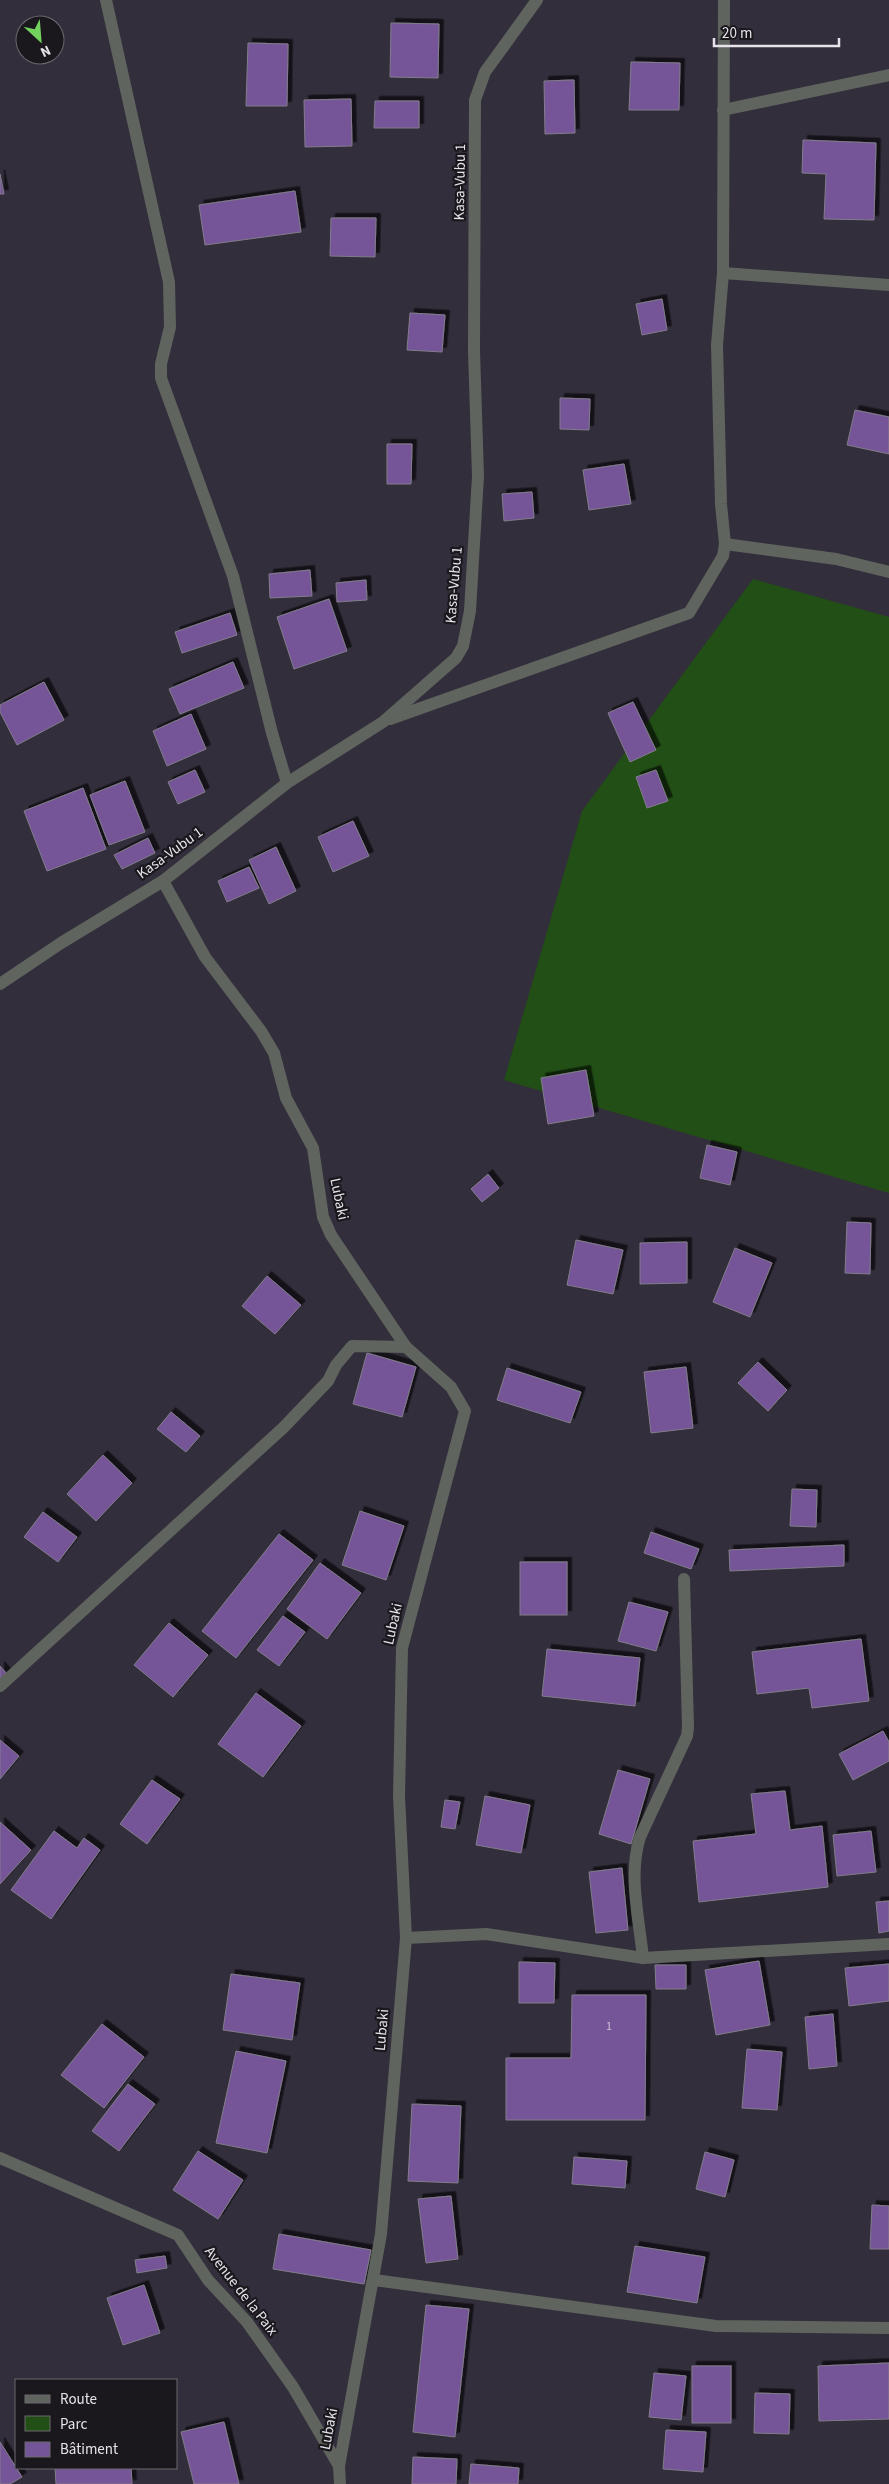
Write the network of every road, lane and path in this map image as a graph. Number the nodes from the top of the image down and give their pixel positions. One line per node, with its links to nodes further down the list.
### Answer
1 (106, 0): 11 (street)
2 (536, 0): 10 (street, Kasa-Vubu 1)
3 (724, 0): 5 (street)
4 (889, 75): 5 (street)
5 (722, 110): 6 (street)
6 (723, 273): 7 (street); 8 (street)
7 (889, 286)
8 (725, 544): 9 (street); 10 (street)
9 (889, 572)
10 (383, 722): 11 (street, Kasa-Vubu 1)
11 (288, 783): 12 (street, Kasa-Vubu 1)
12 (163, 881): 13 (street, Kasa-Vubu 1); 14 (street, Lubaki)
13 (0, 984)
14 (406, 1348): 16 (street); 17 (street, Lubaki)
15 (684, 1579): 19 (street)
16 (0, 1686)
17 (406, 1938): 19 (street); 21 (street, Lubaki)
18 (889, 1944): 19 (street)
19 (643, 1958)
20 (0, 2158): 23 (street, Avenue de la Paix)
21 (374, 2280): 22 (street); 23 (street, Lubaki)
22 (889, 2328)
23 (339, 2466): 24 (street, Avenue de la Paix)
24 (340, 2484)

